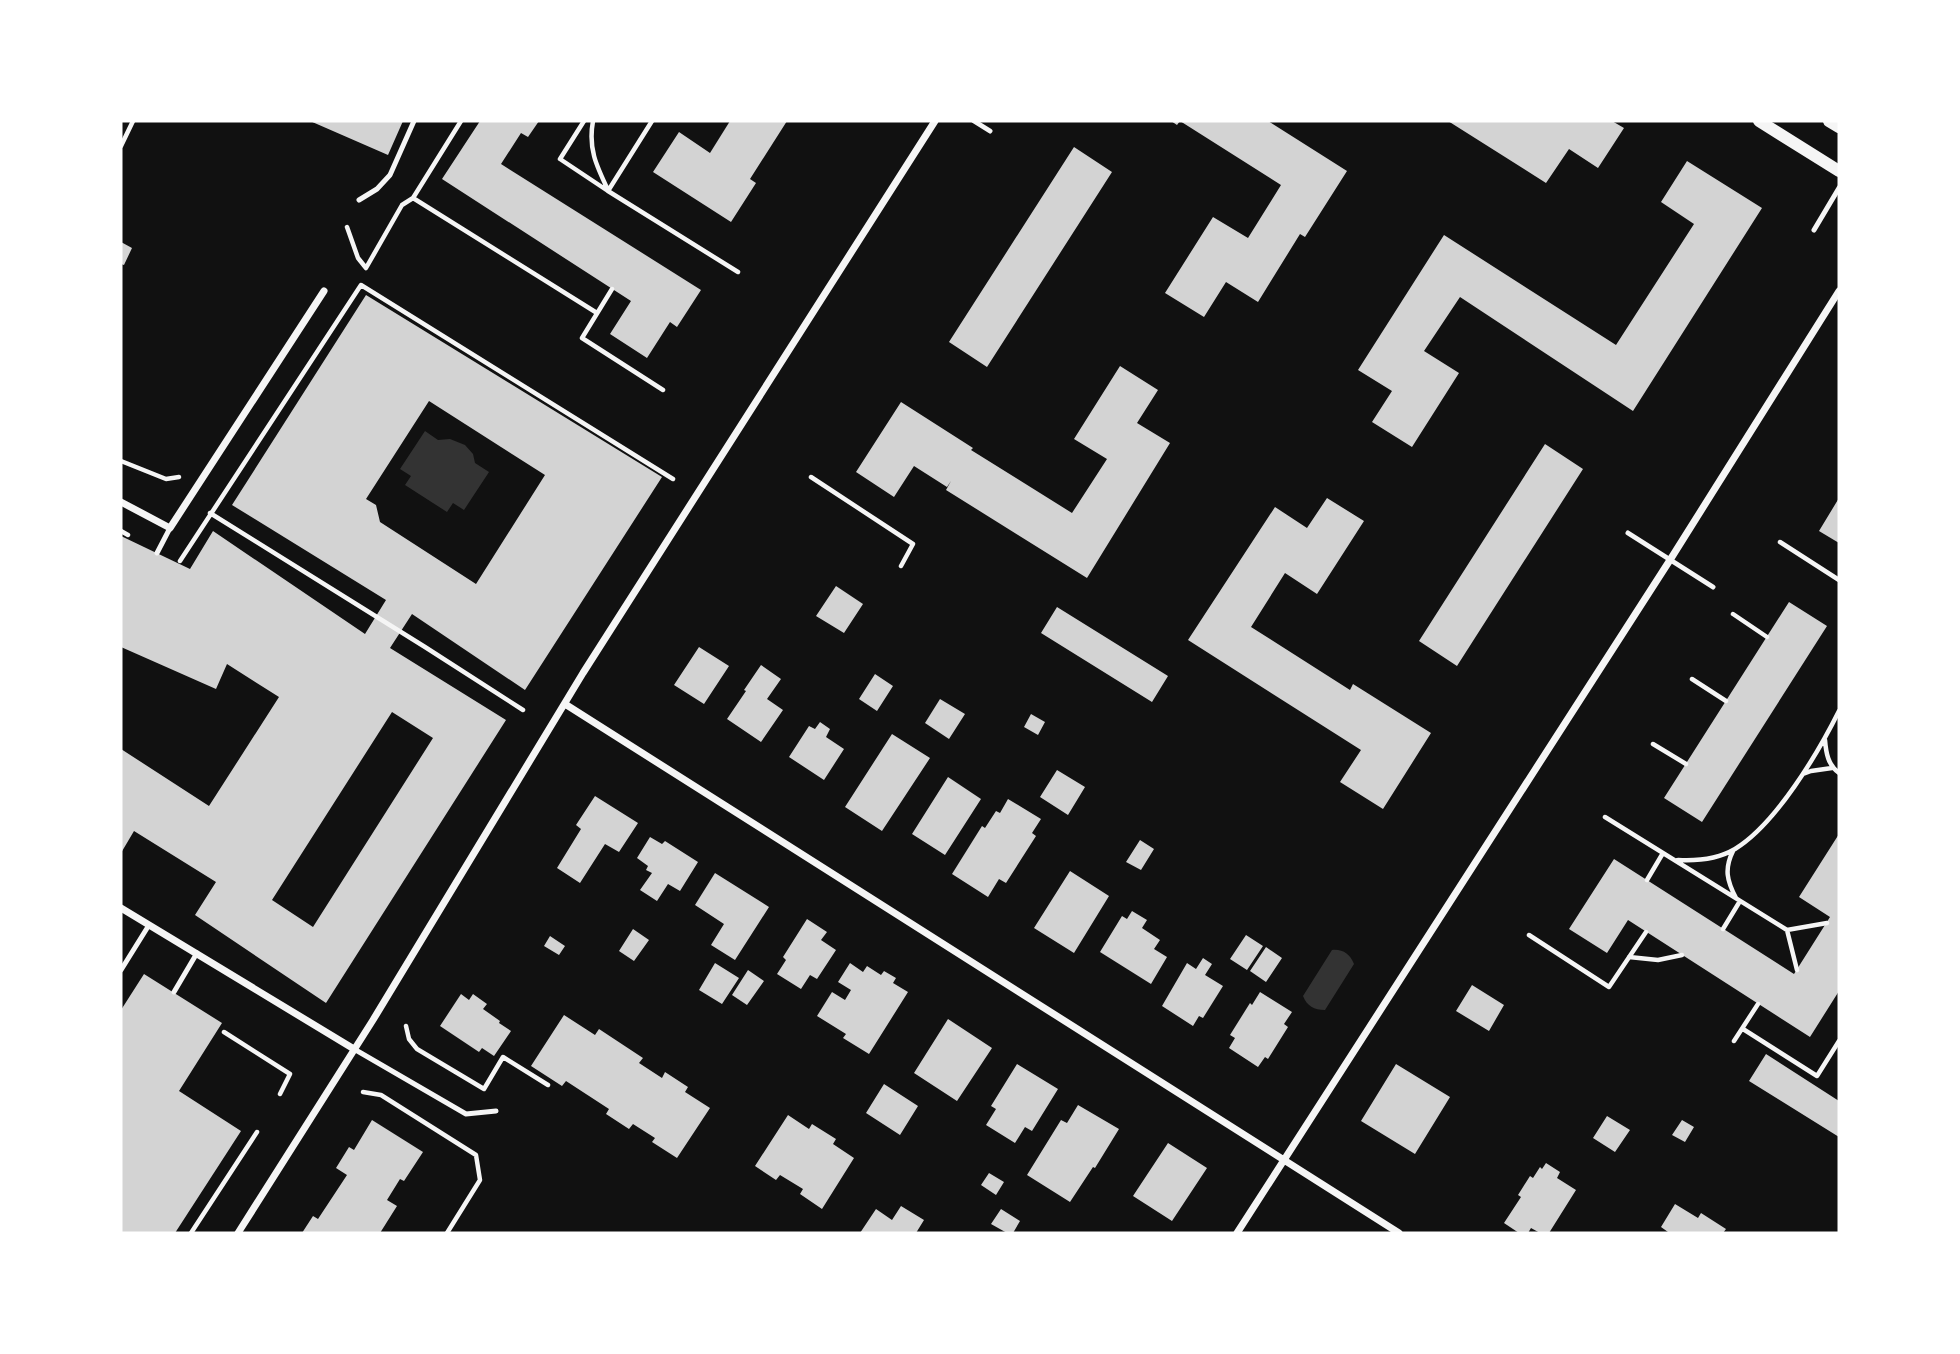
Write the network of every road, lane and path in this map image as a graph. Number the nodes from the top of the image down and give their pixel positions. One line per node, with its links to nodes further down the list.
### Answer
1 (133, 121): 13 (path)
2 (414, 121): 18 (lane)
3 (461, 121): 17 (path)
4 (584, 121): 16 (path)
5 (593, 121): 16 (path)
6 (652, 121): 16 (path)
7 (935, 121): 49 (street)
8 (974, 121): 12 (lane)
9 (1759, 121): 14 (street)
10 (1829, 121): 11 (street)
11 (1839, 127)
12 (990, 131)
13 (121, 146)
14 (1839, 171)
15 (1839, 188): 20 (lane)
16 (608, 191): 21 (path)
17 (413, 198): 19 (path); 25 (path)
18 (359, 200)
19 (347, 227)
20 (1814, 230)
21 (738, 272)
22 (612, 289): 25 (path)
23 (324, 291): 31 (street)
24 (1839, 291): 40 (street)
25 (597, 313): 26 (path)
26 (663, 390)
27 (121, 461): 28 (path)
28 (180, 477)
29 (811, 477): 42 (path)
30 (673, 479): 33 (path)
31 (189, 499): 33 (path); 34 (street)
32 (121, 502): 34 (street)
33 (211, 513): 41 (path); 50 (path)
34 (170, 528): 39 (lane)
35 (121, 531): 37 (path)
36 (1628, 533): 40 (lane)
37 (128, 535)
38 (1780, 542): 43 (path)
39 (157, 553)
40 (1670, 559): 44 (lane); 89 (street)
41 (180, 561)
42 (901, 566)
43 (1838, 578)
44 (1713, 587)
45 (1734, 614): 46 (path)
46 (1767, 637)
47 (1692, 679): 48 (path)
48 (1727, 701)
49 (565, 704): 83 (street); 89 (street)
50 (523, 710)
51 (1839, 711): 52 (path)
52 (1825, 739): 55 (path); 57 (path)
53 (1653, 744): 54 (path)
54 (1686, 764)
55 (1832, 768): 56 (path); 57 (path)
56 (1839, 772)
57 (1803, 774): 59 (path)
58 (1605, 817): 60 (path)
59 (1734, 850): 61 (path); 63 (path)
60 (1663, 853): 61 (path); 62 (path)
61 (1674, 860): 63 (path)
62 (1647, 880)
63 (1738, 900): 67 (path); 68 (path)
64 (121, 908): 66 (street)
65 (1827, 923): 68 (path)
66 (149, 925): 71 (street); 74 (lane)
67 (1723, 929)
68 (1787, 930): 75 (path)
69 (1646, 932): 73 (path)
70 (1530, 935): 73 (path)
71 (197, 953): 76 (lane); 83 (street)
72 (1682, 955): 73 (path)
73 (1629, 957)
74 (121, 970)
75 (1797, 970)
76 (174, 992)
77 (1758, 1004): 79 (path)
78 (406, 1026): 84 (path)
79 (1743, 1029): 81 (path); 82 (path)
80 (223, 1032): 86 (path)
81 (1734, 1041)
82 (1839, 1041)
83 (354, 1049): 87 (lane); 91 (street)
84 (548, 1085)
85 (363, 1092): 92 (path)
86 (280, 1094)
87 (496, 1111)
88 (257, 1132): 90 (path)
89 (1284, 1160): 93 (street); 94 (street)
90 (191, 1233)
91 (237, 1233)
92 (447, 1233)
93 (1237, 1233)
94 (1399, 1233)

